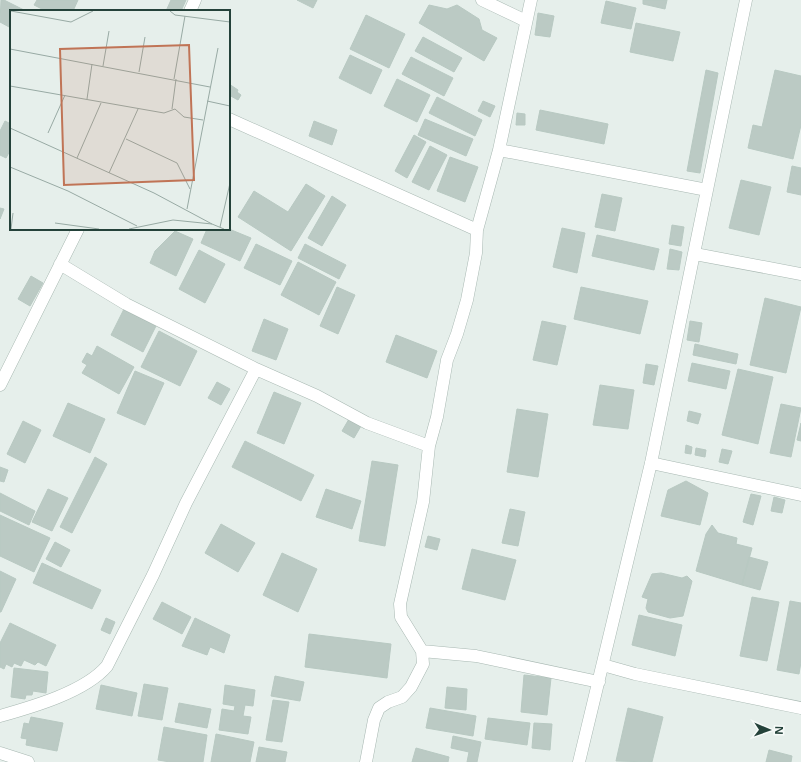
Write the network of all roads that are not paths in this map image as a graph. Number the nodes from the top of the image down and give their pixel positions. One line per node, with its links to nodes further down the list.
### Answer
1 (195, 0): 5 (street)
2 (482, 0): 6 (street)
3 (531, 0): 6 (street)
4 (746, 0): 9 (street)
5 (190, 10)
6 (526, 21): 8 (street)
7 (230, 119): 11 (street)
8 (499, 150): 9 (street); 11 (street)
9 (708, 190): 12 (street)
10 (77, 230): 13 (street)
11 (477, 230): 17 (street)
12 (695, 254): 14 (street); 18 (street)
13 (60, 264): 15 (street); 16 (street)
14 (801, 274)
15 (256, 369): 17 (street); 24 (street)
16 (0, 385)
17 (429, 446): 20 (street)
18 (651, 463): 19 (street); 21 (street)
19 (801, 495)
20 (422, 650): 22 (street); 27 (street)
21 (603, 665): 22 (street); 23 (street)
22 (599, 682): 28 (street)
23 (801, 708)
24 (0, 716)
25 (0, 753): 26 (street)
26 (28, 762)
27 (366, 762)
28 (580, 762)

